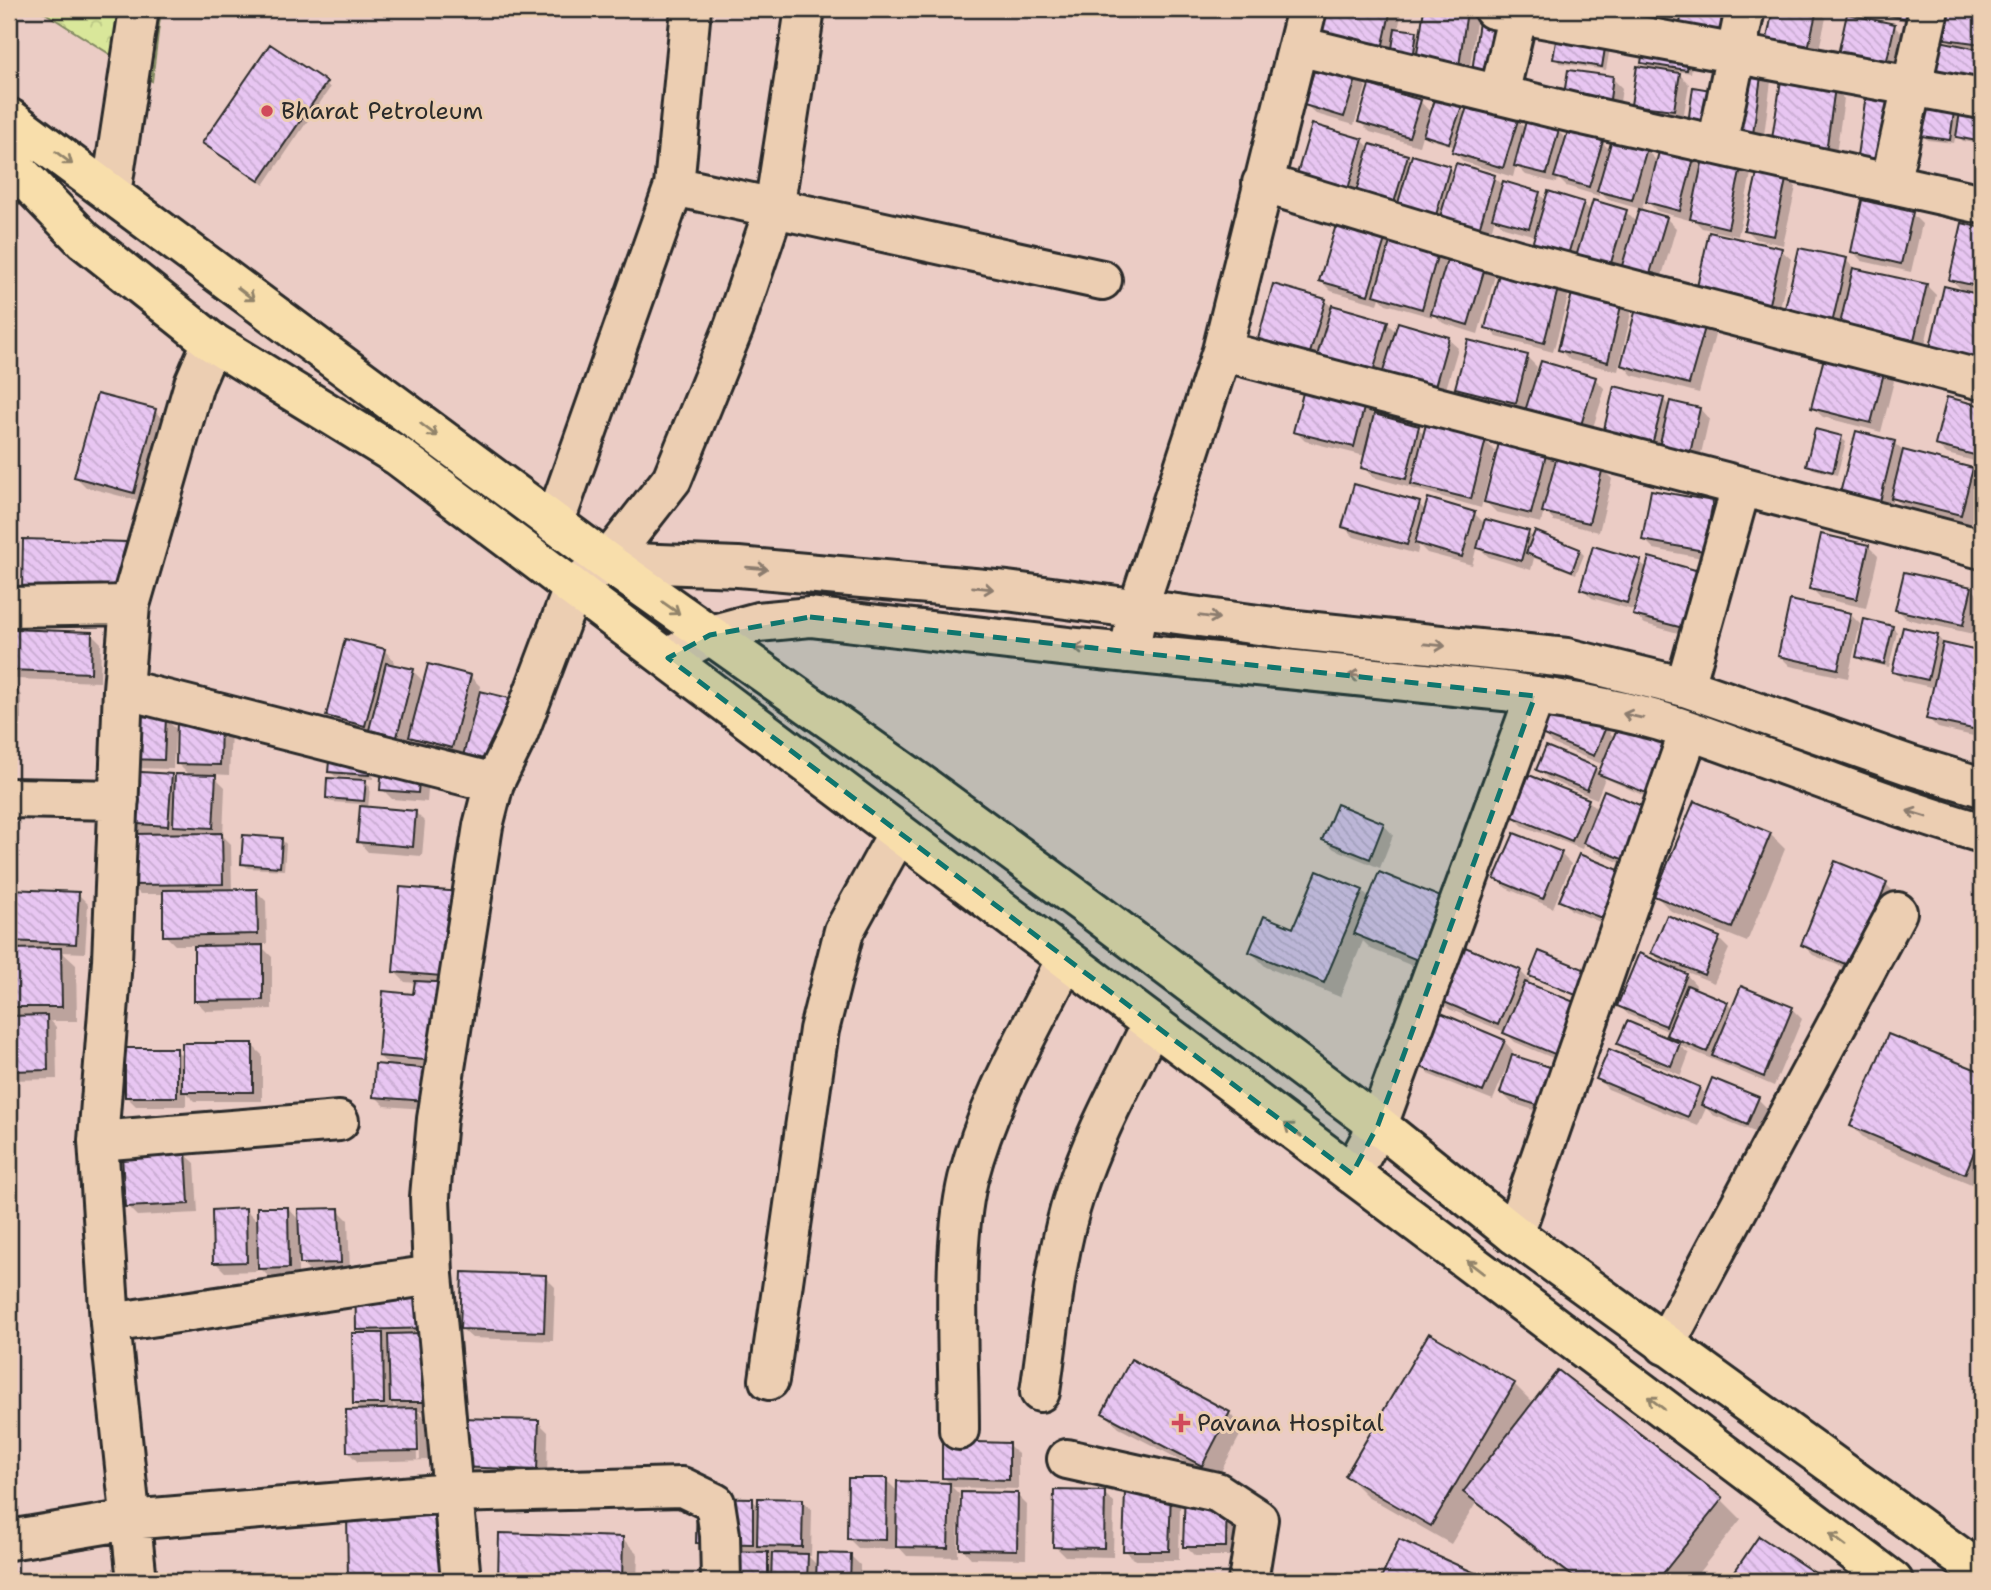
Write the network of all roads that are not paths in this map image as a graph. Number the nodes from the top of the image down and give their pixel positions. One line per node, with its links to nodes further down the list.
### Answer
1 (139, 9): 19 (street)
2 (691, 9): 18 (street)
3 (805, 9): 21 (street)
4 (1307, 9): 8 (street)
5 (1745, 9): 9 (street)
6 (1929, 9): 10 (street)
7 (1505, 11): 9 (street); 11 (street)
8 (1298, 46): 11 (street); 16 (street)
9 (1736, 54): 10 (street); 14 (street)
10 (1912, 86): 12 (street); 17 (street)
11 (1499, 95): 14 (street)
12 (1982, 99)
13 (9, 118): 19 (main road, one-way to 19)
14 (1717, 145): 17 (street)
15 (9, 162): 23 (main road)
16 (1262, 183): 24 (street); 25 (street)
17 (1890, 184): 20 (street)
18 (674, 186): 21 (street); 27 (street)
19 (111, 194): 27 (main road, one-way to 27)
20 (1982, 204)
21 (774, 209): 22 (street); 29 (street)
22 (1102, 280)
23 (212, 342): 30 (main road); 31 (street)
24 (1222, 351): 26 (street); 33 (street)
25 (1982, 380)
26 (1741, 487): 28 (street); 37 (street)
27 (554, 524): 29 (main road)
28 (1982, 549)
29 (607, 562): 30 (street); 33 (street, one-way to 33); 34 (main road, one-way to 34)
30 (574, 586): 36 (main road); 41 (street)
31 (130, 605): 32 (street); 38 (street)
32 (9, 607)
33 (1138, 608): 35 (street); 37 (street, one-way to 37)
34 (709, 635): 35 (street, one-way to 34); 36 (street); 51 (main road)
35 (1129, 653): 39 (street, one-way to 35)
36 (668, 658): 45 (main road)
37 (1685, 687): 42 (street)
38 (123, 689): 41 (street); 44 (street)
39 (1535, 696): 40 (street, one-way to 39); 51 (street)
40 (1689, 731): 46 (street, one-way to 40); 54 (street)
41 (494, 783): 55 (street)
42 (1982, 787)
43 (9, 798): 44 (street)
44 (119, 800): 52 (street)
45 (898, 832): 48 (main road); 58 (street)
46 (1982, 833)
47 (1897, 912): 57 (street)
48 (1066, 959): 49 (main road); 60 (street)
49 (1152, 1023): 53 (main road, one-way to 49); 59 (street)
50 (339, 1121): 52 (street)
51 (1378, 1125): 53 (street); 54 (main road)
52 (98, 1141): 56 (street)
53 (1352, 1174): 70 (main road, one-way to 53)
54 (1514, 1234): 57 (main road)
55 (433, 1276): 56 (street); 62 (street)
56 (110, 1324): 63 (street)
57 (1665, 1345): 65 (main road)
58 (769, 1380)
59 (1040, 1392)
60 (959, 1430)
61 (1067, 1459): 69 (street)
62 (451, 1493): 63 (street); 67 (street); 68 (street)
63 (129, 1520): 64 (street); 66 (street)
64 (9, 1540)
65 (1982, 1573)
66 (137, 1581)
67 (461, 1581)
68 (720, 1581)
69 (1248, 1581)
70 (1893, 1581)

